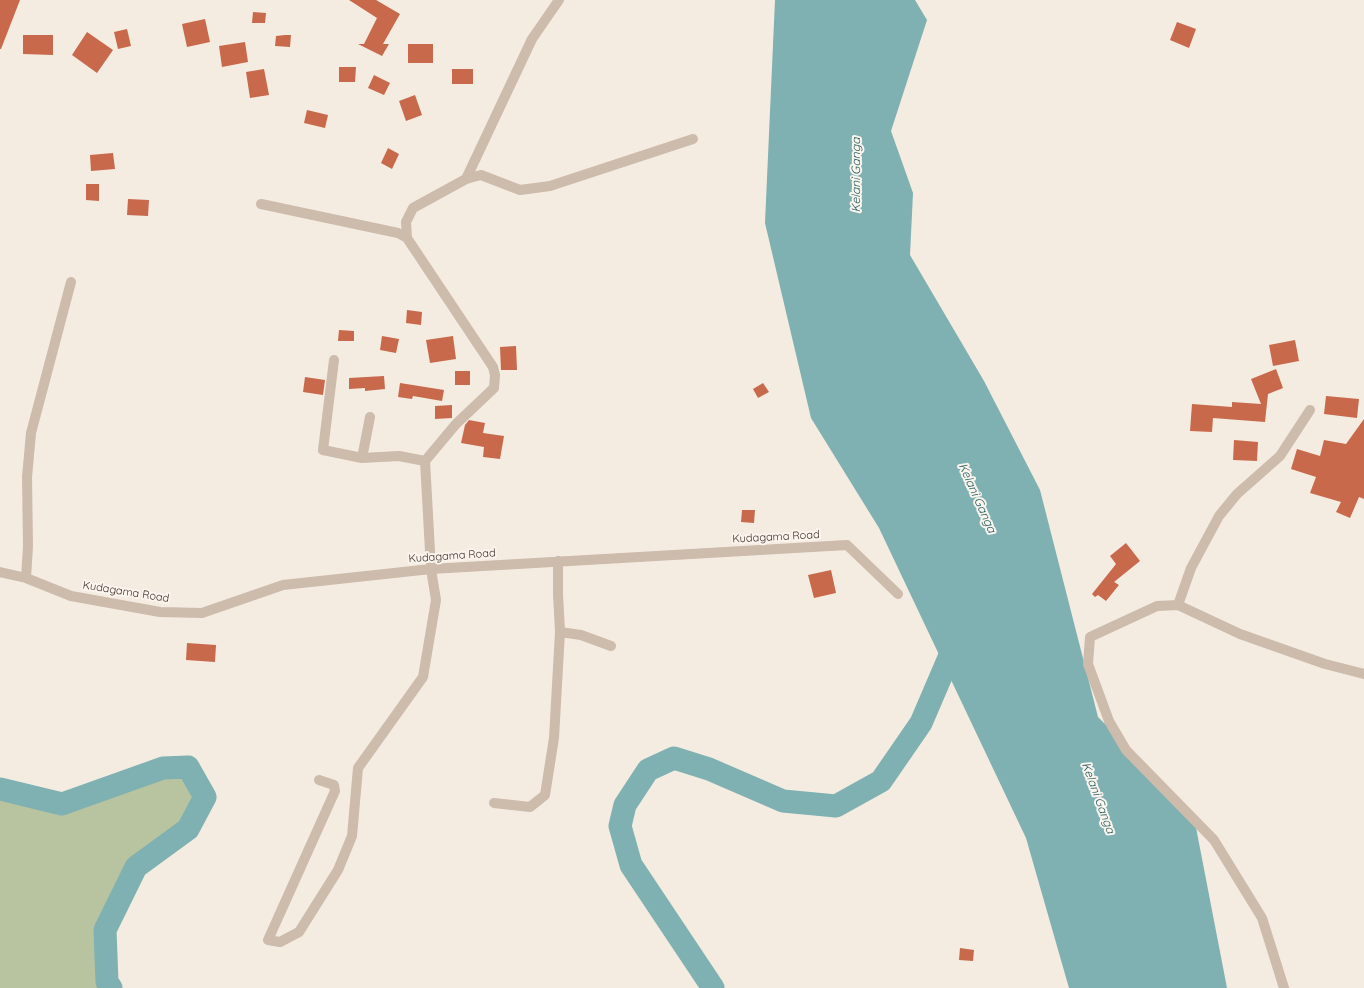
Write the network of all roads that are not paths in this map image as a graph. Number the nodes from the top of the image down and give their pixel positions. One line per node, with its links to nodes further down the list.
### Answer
1 (560, 0): 3 (street)
2 (692, 139): 3 (street)
3 (466, 179): 5 (street)
4 (261, 204): 5 (street)
5 (407, 238): 11 (street)
6 (71, 282): 15 (street)
7 (334, 360): 10 (street)
8 (1310, 410): 17 (street)
9 (370, 417): 10 (street)
10 (362, 458): 11 (street)
11 (425, 462): 13 (street)
12 (558, 561): 13 (street, Kudagama Road); 16 (street, Kudagama Road); 18 (street)
13 (431, 568): 15 (street, Kudagama Road); 21 (street)
14 (0, 572): 15 (street, Kudagama Road)
15 (26, 578)
16 (898, 594)
17 (1178, 606): 20 (street); 23 (street)
18 (560, 632): 19 (street); 22 (street)
19 (611, 646)
20 (1364, 674)
21 (319, 780)
22 (494, 803)
23 (1284, 988)

